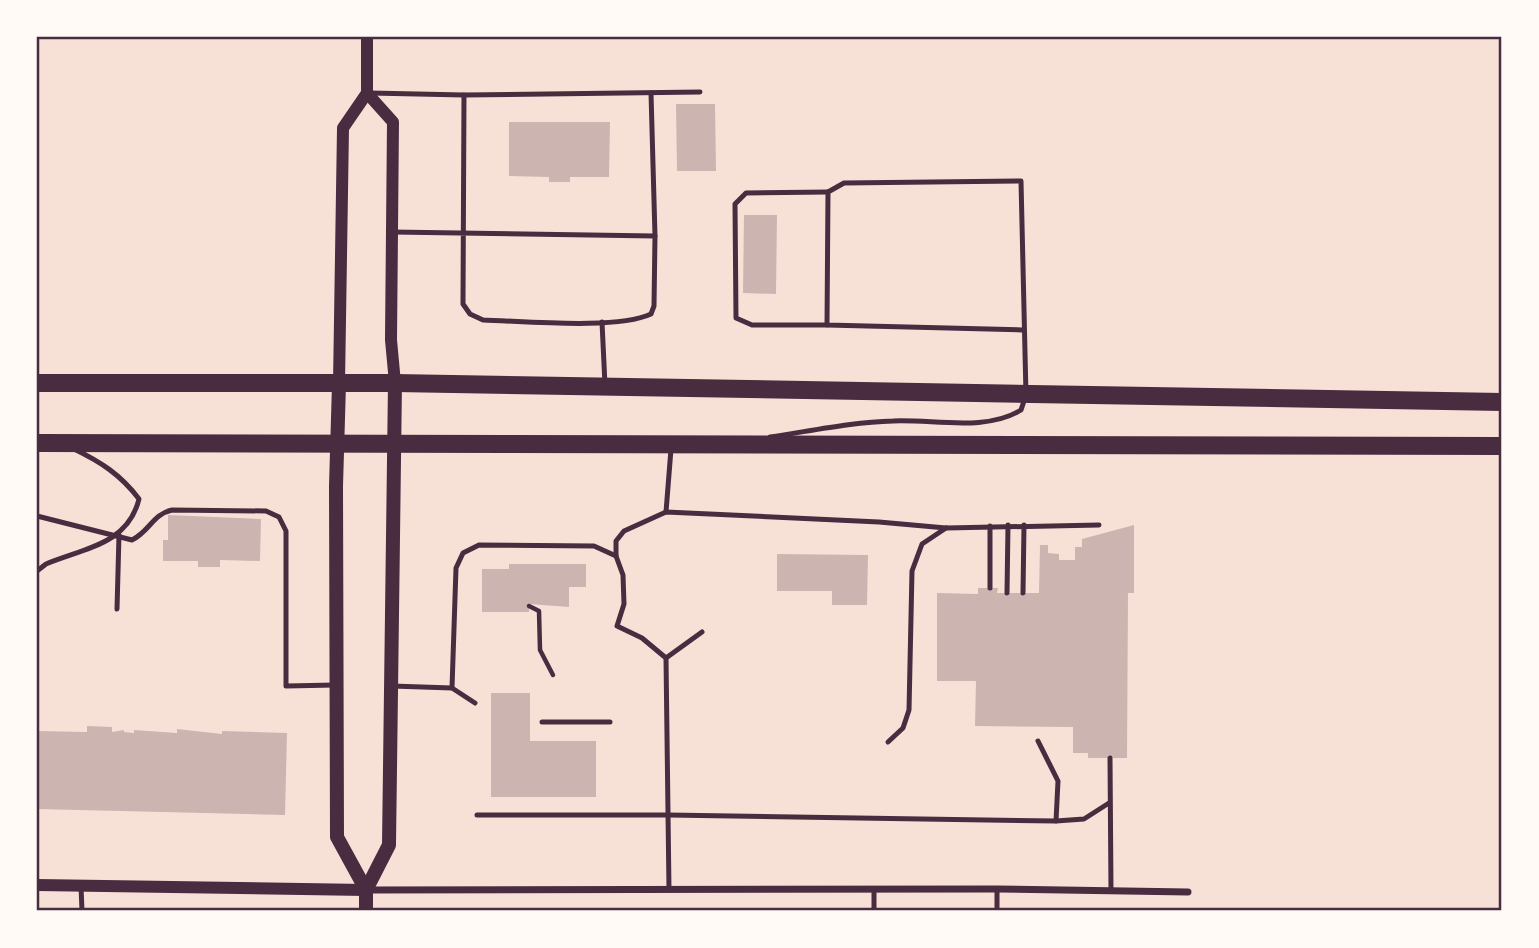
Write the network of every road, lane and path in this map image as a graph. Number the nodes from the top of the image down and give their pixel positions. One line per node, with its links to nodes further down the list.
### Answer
1 (367, 37): 3 (street)
2 (700, 92): 4 (lane)
3 (367, 93): 5 (lane); 7 (street); 15 (street)
4 (651, 93): 5 (lane); 9 (lane)
5 (464, 95): 8 (lane)
6 (828, 192): 11 (lane); 11 (lane); 12 (lane)
7 (392, 232): 8 (lane); 14 (street)
8 (464, 232): 9 (lane); 10 (lane)
9 (655, 236): 10 (lane)
10 (602, 322): 16 (lane)
11 (827, 325): 12 (lane)
12 (1023, 330): 17 (lane)
13 (37, 383): 15 (main road)
14 (395, 383): 15 (main road); 16 (main road); 21 (main road)
15 (338, 384): 24 (main road)
16 (606, 386): 17 (main road)
17 (1026, 395): 18 (main road); 23 (lane)
18 (1502, 402)
19 (37, 443): 20 (main road)
20 (62, 443): 24 (main road); 33 (lane)
21 (394, 443): 22 (main road); 24 (main road); 45 (main road)
22 (671, 444): 23 (main road); 26 (lane)
23 (722, 444): 25 (main road)
24 (336, 445): 44 (main road)
25 (1502, 446)
26 (666, 512): 32 (lane); 34 (lane)
27 (37, 516): 33 (lane)
28 (1099, 525): 31 (lane)
29 (990, 526): 30 (lane); 32 (lane); 36 (lane)
30 (1007, 526): 31 (lane); 37 (lane)
31 (1024, 526): 38 (lane)
32 (946, 528): 51 (lane)
33 (119, 535): 35 (lane); 40 (lane); 44 (lane)
34 (616, 556): 42 (lane); 46 (lane)
35 (37, 570)
36 (990, 588)
37 (1007, 593)
38 (1023, 593)
39 (529, 606): 43 (path)
40 (117, 609)
41 (702, 632): 42 (lane)
42 (666, 658): 55 (lane)
43 (553, 675)
44 (335, 685): 61 (main road)
45 (391, 686): 46 (lane); 61 (main road)
46 (452, 688): 47 (lane)
47 (475, 703)
48 (542, 722): 49 (lane)
49 (610, 722)
50 (1038, 741): 56 (lane)
51 (888, 742)
52 (1110, 758): 53 (lane)
53 (1109, 803): 56 (lane); 63 (lane)
54 (477, 815): 55 (lane)
55 (668, 815): 56 (lane); 62 (lane)
56 (1056, 821)
57 (37, 886): 58 (street)
58 (81, 886): 61 (street); 65 (lane)
59 (997, 888): 60 (street); 63 (street); 68 (lane)
60 (874, 889): 62 (street); 67 (lane)
61 (366, 890): 62 (street); 66 (main road)
62 (668, 890)
63 (1111, 891): 64 (street)
64 (1188, 892)
65 (82, 911)
66 (366, 911)
67 (874, 911)
68 (997, 911)

